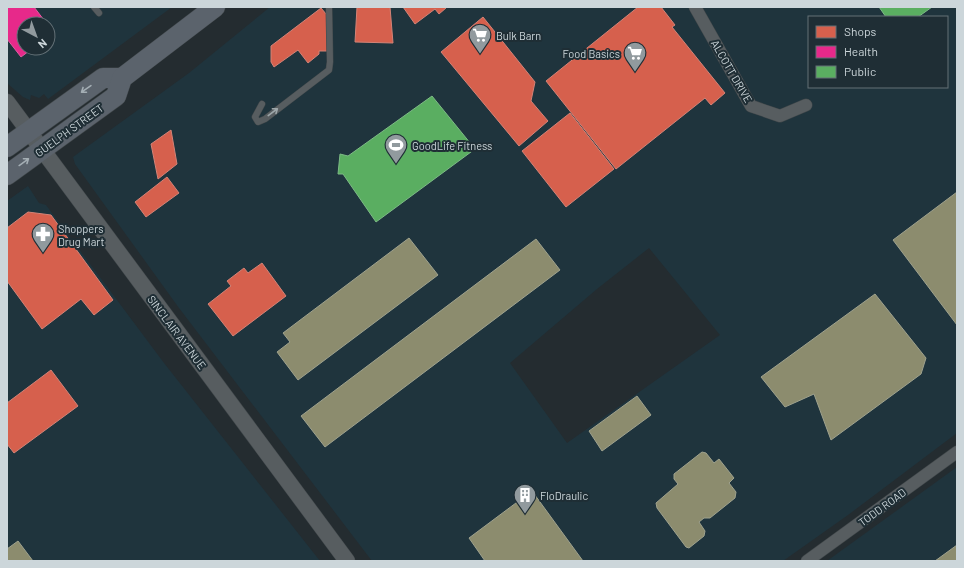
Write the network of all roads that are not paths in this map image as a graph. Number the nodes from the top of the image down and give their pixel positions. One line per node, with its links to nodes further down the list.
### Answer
1 (94, 7): 5 (lane)
2 (215, 7): 6 (main road)
3 (329, 7): 8 (lane, one-way to 3)
4 (695, 7): 9 (street, ALCOTT DRIVE)
5 (99, 13)
6 (122, 78): 10 (main road, GUELPH STREET, one-way to 10); 12 (main road, GUELPH STREET)
7 (7, 102): 10 (street, SINCLAIR AVENUE)
8 (262, 104)
9 (806, 105)
10 (27, 131): 11 (main road, GUELPH STREET); 12 (street, SINCLAIR AVENUE)
11 (7, 147)
12 (42, 150): 13 (main road, GUELPH STREET, one-way to 12); 15 (street, SINCLAIR AVENUE)
13 (7, 175)
14 (957, 452): 16 (street, TODD ROAD)
15 (347, 561)
16 (807, 561)

